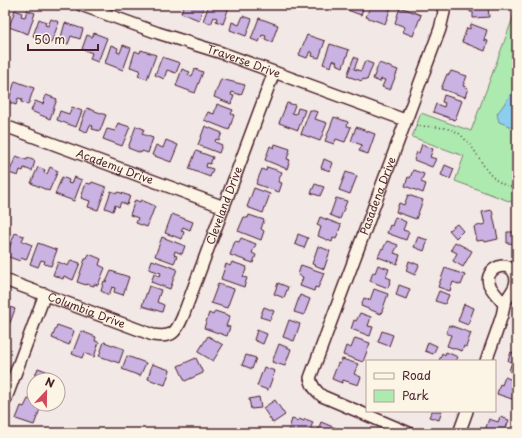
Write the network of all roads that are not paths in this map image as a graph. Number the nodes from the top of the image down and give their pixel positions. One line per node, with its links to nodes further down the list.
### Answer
1 (81, 5): 3 (street, Traverse Drive)
2 (442, 6): 4 (street, Pasadena Drive)
3 (274, 72): 4 (street, Traverse Drive); 6 (street, Cleveland Drive)
4 (405, 120): 14 (street, Pasadena Drive)
5 (5, 126): 6 (street, Academy Drive)
6 (224, 207): 10 (street, Cleveland Drive)
7 (5, 280): 8 (street, Columbia Drive)
8 (45, 294): 10 (street, Columbia Drive); 12 (street)
9 (504, 304): 11 (street)
10 (169, 336)
11 (486, 360)
12 (5, 402)
13 (467, 412): 15 (street)
14 (409, 433)
15 (459, 433)

